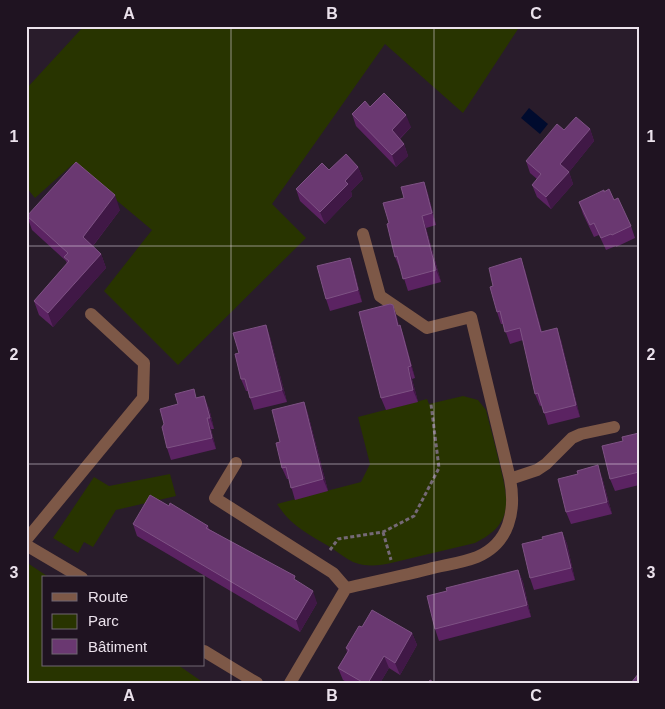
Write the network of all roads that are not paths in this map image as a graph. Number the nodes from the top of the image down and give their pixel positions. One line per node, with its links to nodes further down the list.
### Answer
1 (363, 234): 5 (street)
2 (91, 314): 6 (street)
3 (614, 426): 5 (street)
4 (236, 463): 9 (street)
5 (510, 479): 9 (street)
6 (26, 540)
7 (26, 545): 8 (street)
8 (79, 576)
9 (346, 588): 12 (street)
10 (205, 652): 11 (street)
11 (257, 683)
12 (290, 683)

